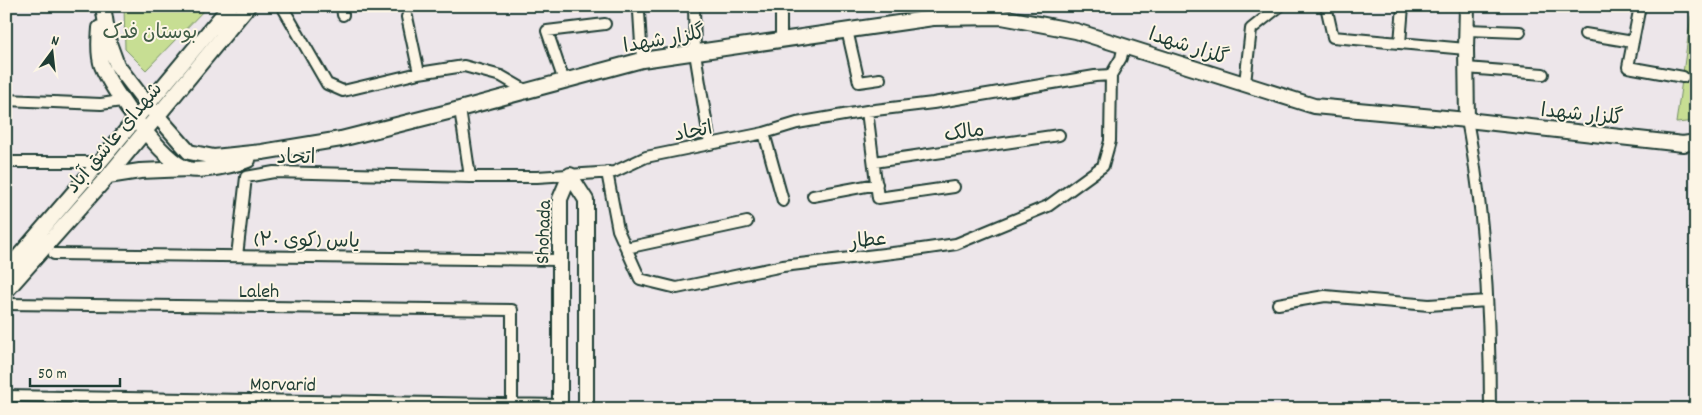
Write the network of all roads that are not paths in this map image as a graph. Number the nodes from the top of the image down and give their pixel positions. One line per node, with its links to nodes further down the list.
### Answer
1 (103, 6): 36 (street); 37 (street)
2 (230, 6): 37 (street, شهدای عاشق آباد)
3 (248, 6): 40 (street, شهدای عاشق آباد)
4 (282, 6): 27 (street)
5 (694, 6): 24 (street)
6 (780, 6): 19 (street)
7 (1280, 6): 33 (street)
8 (1326, 6): 21 (street)
9 (1403, 6): 21 (street)
10 (1467, 6): 16 (street)
11 (1640, 6): 20 (street)
12 (638, 12): 25 (street)
13 (407, 17): 27 (street)
14 (605, 24): 32 (street)
15 (847, 30): 19 (street, گلزار شهدا); 22 (street, گلزار شهدا); 31 (street)
16 (1467, 30): 17 (street); 23 (street)
17 (1520, 32)
18 (1585, 34): 20 (street)
19 (781, 40): 24 (street, گلزار شهدا)
20 (1633, 42): 30 (street)
21 (1400, 43): 23 (street)
22 (1124, 45): 29 (street); 33 (street, گلزار شهدا)
23 (1466, 49): 26 (street)
24 (695, 52): 25 (street, گلزار شهدا); 47 (street)
25 (642, 60): 32 (street, گلزار شهدا)
26 (1466, 68): 28 (street); 42 (street)
27 (419, 73): 34 (street)
28 (1544, 74)
29 (1111, 75): 39 (street, اتحاد); 62 (street, عطار)
30 (1683, 77)
31 (880, 79)
32 (564, 81): 34 (street, گلزار شهدا)
33 (1245, 83): 42 (street, گلزار شهدا)
34 (527, 91): 38 (street, گلزار شهدا)
35 (6, 100): 36 (street)
36 (121, 101): 41 (street)
37 (147, 104): 40 (street); 41 (street, شهدای عاشق آباد)
38 (460, 109): 48 (street, گلزار شهدا); 56 (street)
39 (867, 111): 44 (street, اتحاد); 51 (street)
40 (156, 116): 43 (street, شهدای عاشق آباد); 48 (street)
41 (135, 119): 43 (street); 50 (street, شهدای عاشق آباد)
42 (1467, 120): 46 (street, گلزار شهدا); 69 (street)
43 (144, 130): 52 (street); 54 (street, شهدای عاشق آباد)
44 (764, 133): 47 (street, اتحاد); 60 (street)
45 (1059, 135): 51 (street, مالک)
46 (1696, 142)
47 (710, 144): 53 (street, اتحاد)
48 (262, 152): 52 (street)
49 (6, 162): 50 (street)
50 (100, 162): 64 (street, شهدای عاشق آباد)
51 (874, 162): 57 (street)
52 (188, 169): 54 (street)
53 (607, 172): 55 (street, اتحاد); 62 (street, عطار)
54 (108, 176): 68 (street, شهدای عاشق آباد)
55 (570, 176): 56 (street, اتحاد); 66 (street, Shohada); 75 (street, Shohada)
56 (470, 177): 65 (street, اتحاد)
57 (877, 184): 58 (street); 59 (street)
58 (954, 187)
59 (813, 196)
60 (783, 201)
61 (747, 222): 62 (street)
62 (626, 248)
63 (54, 254): 65 (street, یاس (کوی ۲۰))
64 (13, 256): 67 (street, شهدای عاشق آباد)
65 (237, 256): 66 (street, یاس (کوی ۲۰))
66 (560, 260): 74 (street, Shohada)
67 (6, 270)
68 (6, 291)
69 (1487, 301): 71 (street); 76 (street)
70 (6, 304): 73 (street, Laleh)
71 (1278, 304)
72 (6, 396): 73 (street, Morvarid)
73 (512, 406): 74 (street, Morvarid)
74 (560, 407)
75 (586, 409)
76 (1490, 409)

